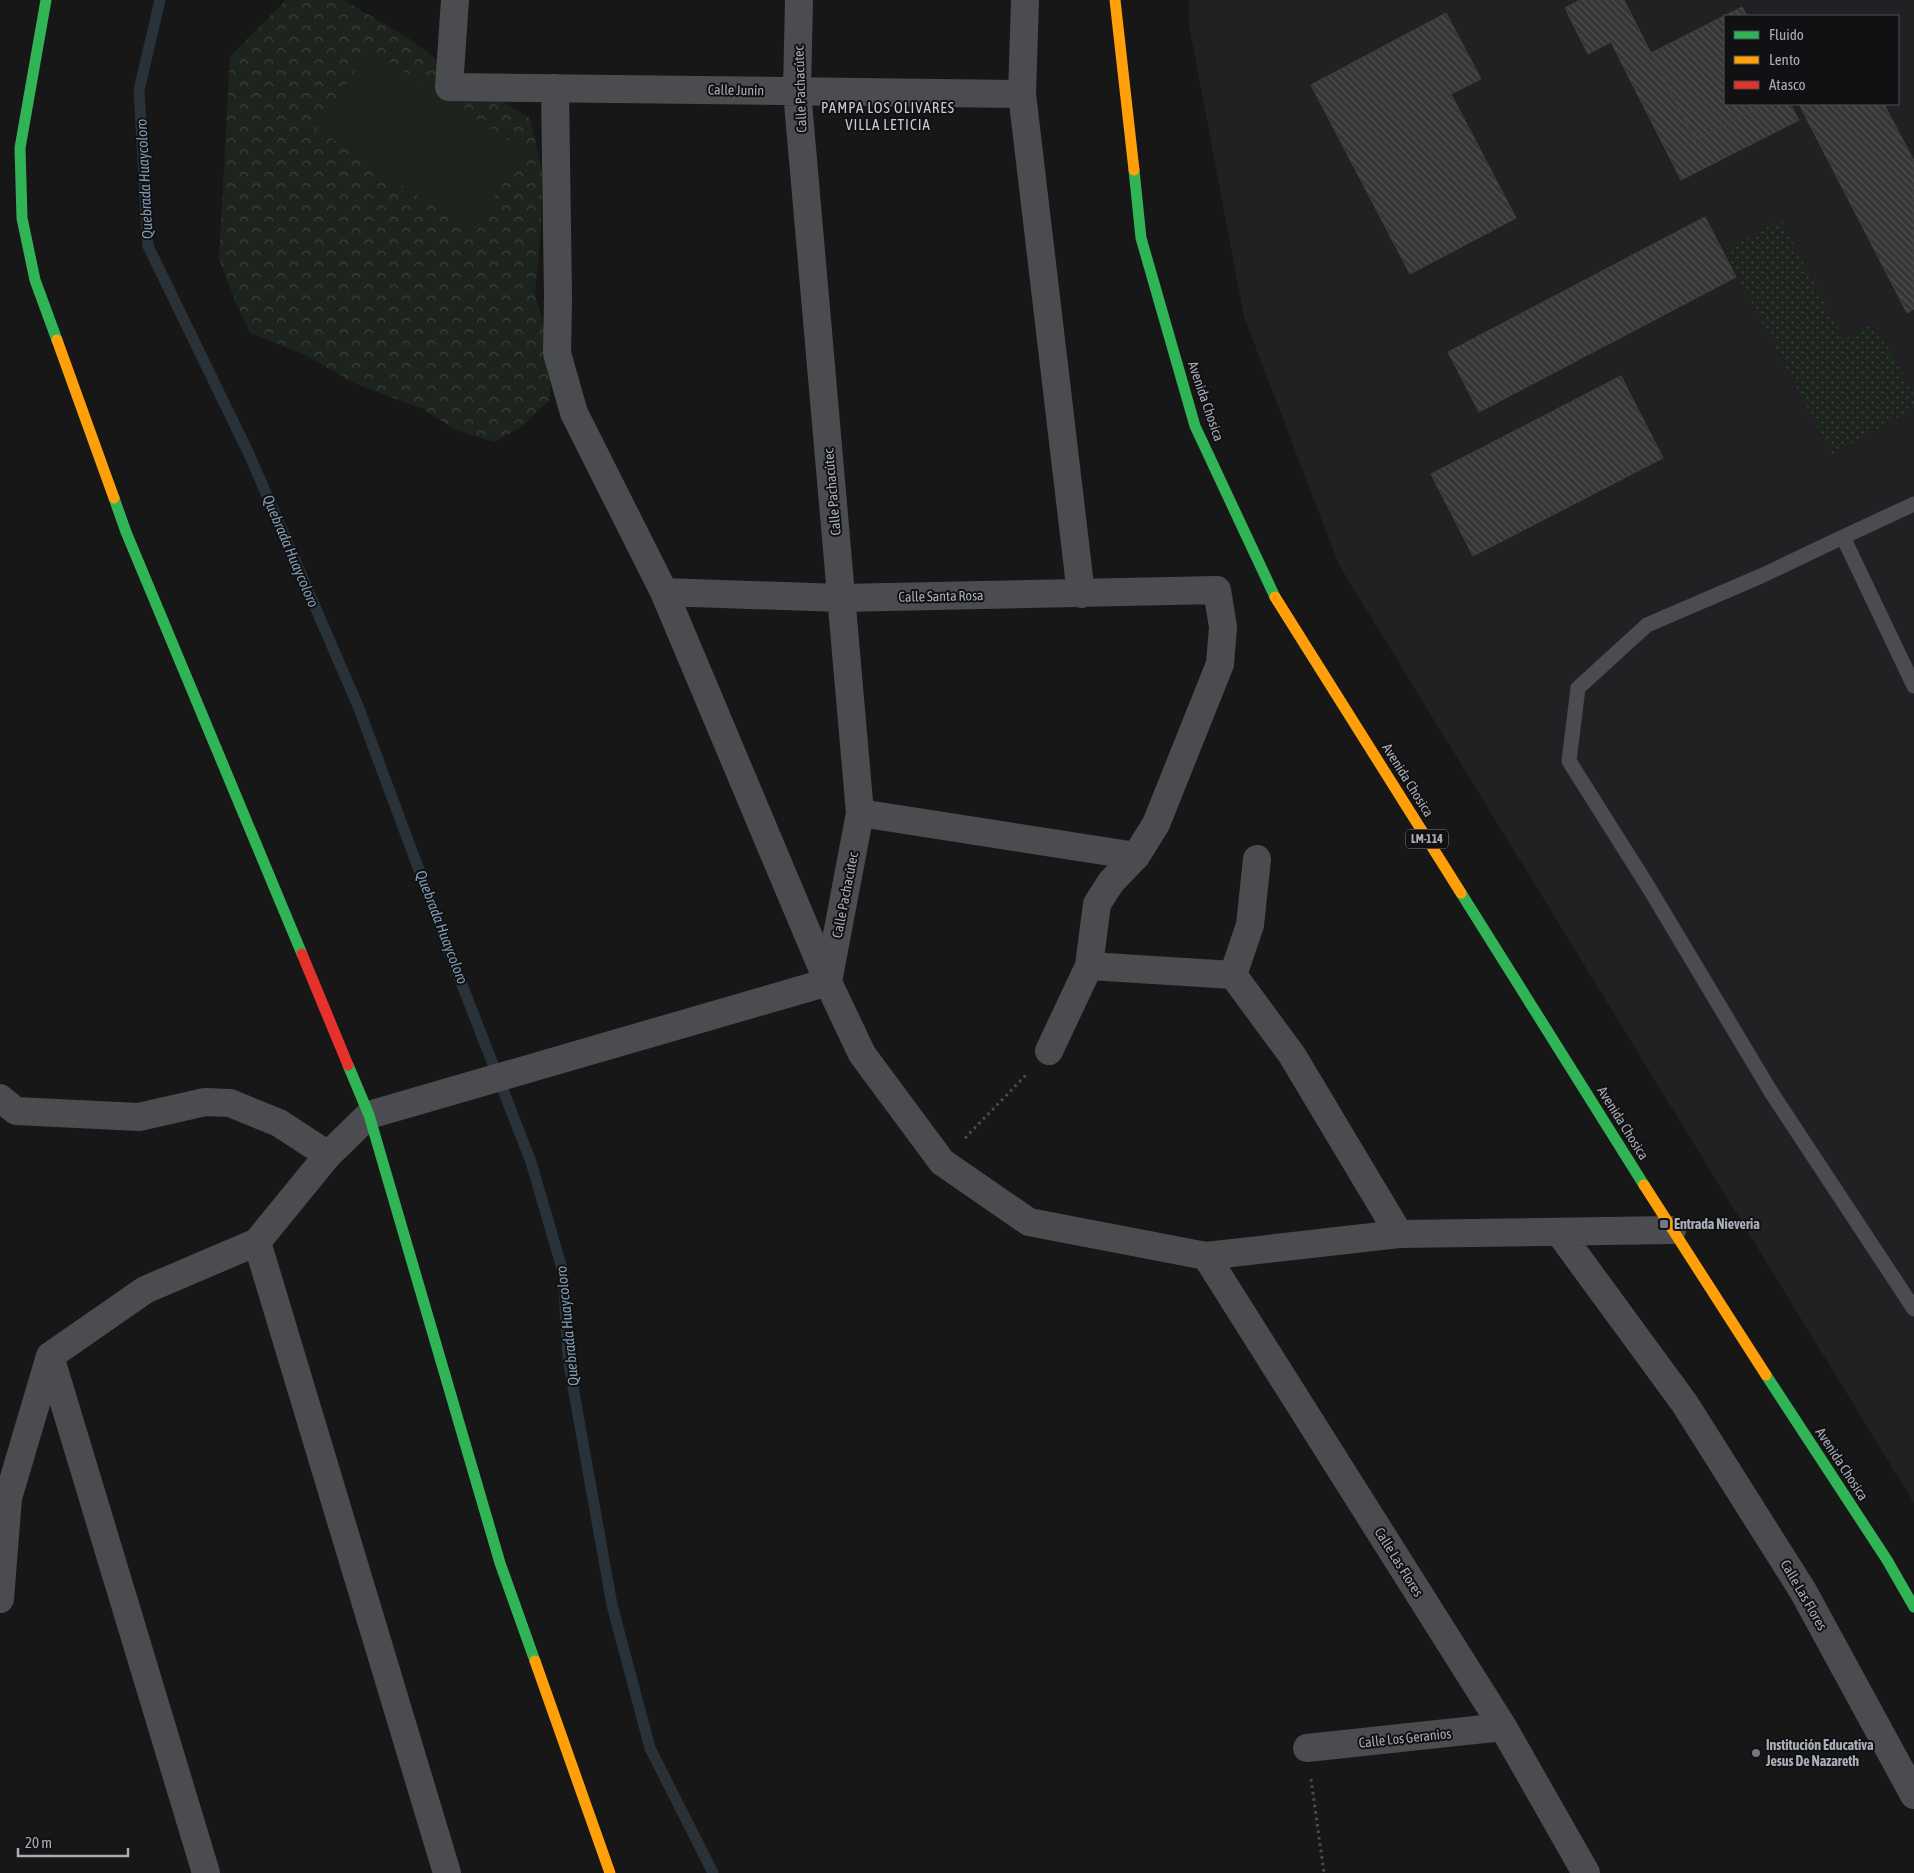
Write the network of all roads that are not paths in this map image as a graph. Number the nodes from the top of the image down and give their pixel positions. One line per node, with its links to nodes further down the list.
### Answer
1 (46, 0): 23 (main road)
2 (455, 0): 6 (street, Calle Junín)
3 (799, 0): 7 (street, Calle Pachacútec)
4 (1025, 0): 8 (street)
5 (1115, 0): 25 (main road, Avenida Chosica / LM-114)
6 (555, 88): 7 (street, Calle Junín); 11 (street)
7 (797, 91): 8 (street, Calle Junín); 13 (street, Calle Pachacútec)
8 (1022, 94): 12 (street)
9 (1914, 504): 10 (lane)
10 (1843, 537): 14 (lane); 30 (lane)
11 (664, 592): 13 (street, Calle Santa Rosa); 20 (street)
12 (1081, 594): 13 (street, Calle Santa Rosa); 16 (street, Calle Santa Rosa)
13 (842, 598): 15 (street, Calle Pachacútec)
14 (1914, 686)
15 (860, 813): 16 (street); 20 (street, Calle Pachacútec)
16 (1136, 856): 18 (street)
17 (1257, 858): 19 (street)
18 (1089, 966): 19 (street); 21 (street)
19 (1233, 974): 27 (street)
20 (828, 982): 23 (street); 29 (street)
21 (1049, 1051)
22 (0, 1098): 24 (street)
23 (370, 1115): 24 (street); 39 (main road)
24 (328, 1155): 28 (street)
25 (1672, 1230): 26 (street); 33 (main road, Avenida Chosica / LM-114)
26 (1560, 1232): 27 (street); 36 (street, Calle Las Flores)
27 (1399, 1234): 29 (street)
28 (257, 1242): 31 (street); 38 (street)
29 (1206, 1256): 34 (street, Calle Las Flores)
30 (1914, 1309)
31 (50, 1356): 32 (street); 37 (street)
32 (0, 1599)
33 (1914, 1607)
34 (1503, 1727): 35 (street, Calle Los Geranios); 40 (street, Calle Las Flores)
35 (1307, 1748)
36 (1914, 1795)
37 (206, 1873)
38 (447, 1873)
39 (610, 1873)
40 (1586, 1873)

